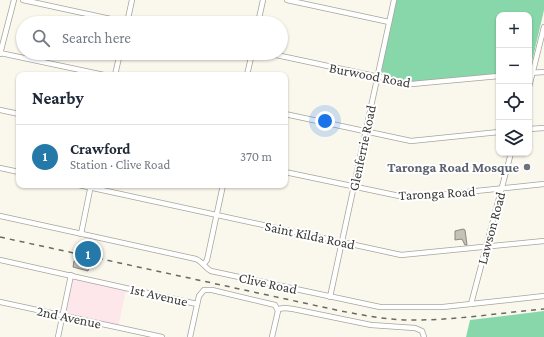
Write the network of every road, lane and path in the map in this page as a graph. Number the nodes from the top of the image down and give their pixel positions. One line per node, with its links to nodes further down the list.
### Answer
1 (14, 0): 12 (street)
2 (23, 0): 7 (street)
3 (132, 0): 8 (street)
4 (264, 0): 9 (street)
5 (287, 0): 10 (street)
6 (394, 0): 10 (street, Glenferrie Road)
7 (95, 16)
8 (129, 16)
9 (260, 16)
10 (389, 22): 25 (street, Glenferrie Road)
11 (544, 27): 18 (street)
12 (0, 53): 13 (street)
13 (16, 56)
14 (288, 58): 25 (street, Burwood Road)
15 (33, 60): 19 (street)
16 (118, 60): 20 (street)
17 (250, 60): 21 (street)
18 (532, 69)
19 (90, 72)
20 (116, 72)
21 (248, 72)
22 (544, 72): 23 (street)
23 (532, 73)
24 (496, 76): 25 (street, Burwood Road)
25 (378, 77): 31 (street, Glenferrie Road)
26 (0, 110): 27 (street)
27 (16, 113)
28 (288, 115): 31 (street)
29 (544, 128): 30 (street)
30 (532, 129)
31 (366, 132): 32 (street); 38 (street, Glenferrie Road)
32 (496, 132)
33 (510, 156): 42 (street, Lawson Road)
34 (0, 168): 35 (street)
35 (16, 171)
36 (288, 173): 38 (street, Taronga Road)
37 (544, 184): 42 (street, Taronga Road)
38 (354, 187): 42 (street, Taronga Road); 47 (street, Glenferrie Road)
39 (91, 188): 45 (street)
40 (100, 188): 43 (street, Saint Kilda Road)
41 (222, 188): 43 (street)
42 (502, 188): 48 (street, Lawson Road)
43 (217, 215): 47 (street, Saint Kilda Road); 50 (street)
44 (0, 216): 45 (street, Clive Road)
45 (81, 234): 50 (street, Clive Road)
46 (544, 241): 48 (street, Saint Kilda Road)
47 (342, 242): 48 (street, Saint Kilda Road); 53 (street, Glenferrie Road)
48 (486, 247): 56 (street, Lawson Road)
49 (0, 260): 51 (street, 1st Avenue)
50 (204, 264): 53 (street, Clive Road)
51 (71, 275): 55 (street, 1st Avenue); 58 (street)
52 (544, 296): 56 (street, Clive Road)
53 (330, 297): 56 (street, Clive Road)
54 (0, 302): 58 (street, 2nd Avenue)
55 (197, 304): 57 (street, 1st Avenue); 61 (street)
56 (471, 304)
57 (278, 309): 62 (street); 63 (street)
58 (63, 316): 59 (street); 60 (street, 2nd Avenue)
59 (58, 337)
60 (162, 337)
61 (190, 337)
62 (272, 337)
63 (424, 337)

